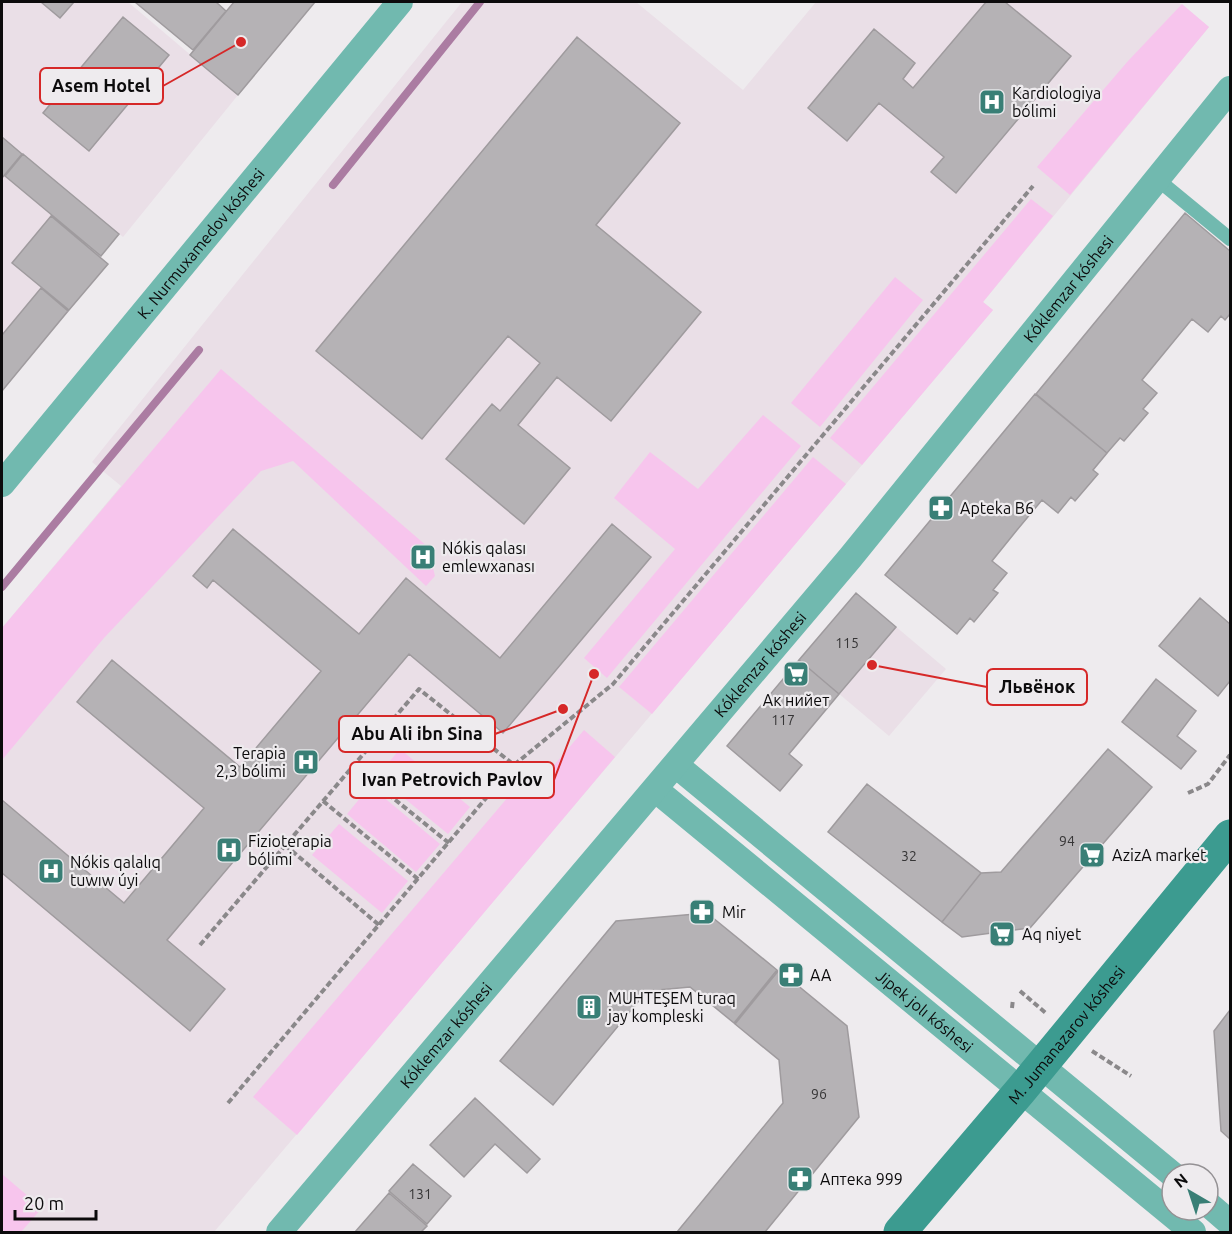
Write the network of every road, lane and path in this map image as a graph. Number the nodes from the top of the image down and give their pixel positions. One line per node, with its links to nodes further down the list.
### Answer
1 (400, 2): 6 (street, K. Nurmuxamedov kóshesi)
2 (1230, 88): 3 (street, Kóklemzar kóshesi)
3 (1157, 179): 5 (lane); 10 (street, Kóklemzar kóshesi)
4 (1033, 186): 8 (path)
5 (1230, 238)
6 (2, 484)
7 (1230, 755): 12 (path)
8 (514, 765): 9 (path); 15 (path)
9 (353, 766): 13 (path); 15 (path)
10 (676, 766): 11 (street, Kóklemzar kóshesi); 24 (street, Jipek jolı kóshesi)
11 (657, 790): 24 (street, Jipek jolı kóshesi); 27 (street, Kóklemzar kóshesi)
12 (1188, 793)
13 (323, 801): 16 (path); 17 (path)
14 (1230, 836): 24 (main road, M. Jumanazarov kóshesi)
15 (449, 843): 17 (path)
16 (285, 845): 18 (path); 19 (path)
17 (418, 879): 18 (path)
18 (379, 925): 25 (path)
19 (200, 945)
20 (1020, 991): 21 (path)
21 (1050, 1017)
22 (1083, 1046): 23 (path)
23 (1131, 1076)
24 (1031, 1078): 26 (street, Jipek jolı kóshesi); 28 (main road, M. Jumanazarov kóshesi); 29 (street, Jipek jolı kóshesi)
25 (228, 1103)
26 (1160, 1166)
27 (279, 1233)
28 (900, 1233)
29 (1193, 1233)

